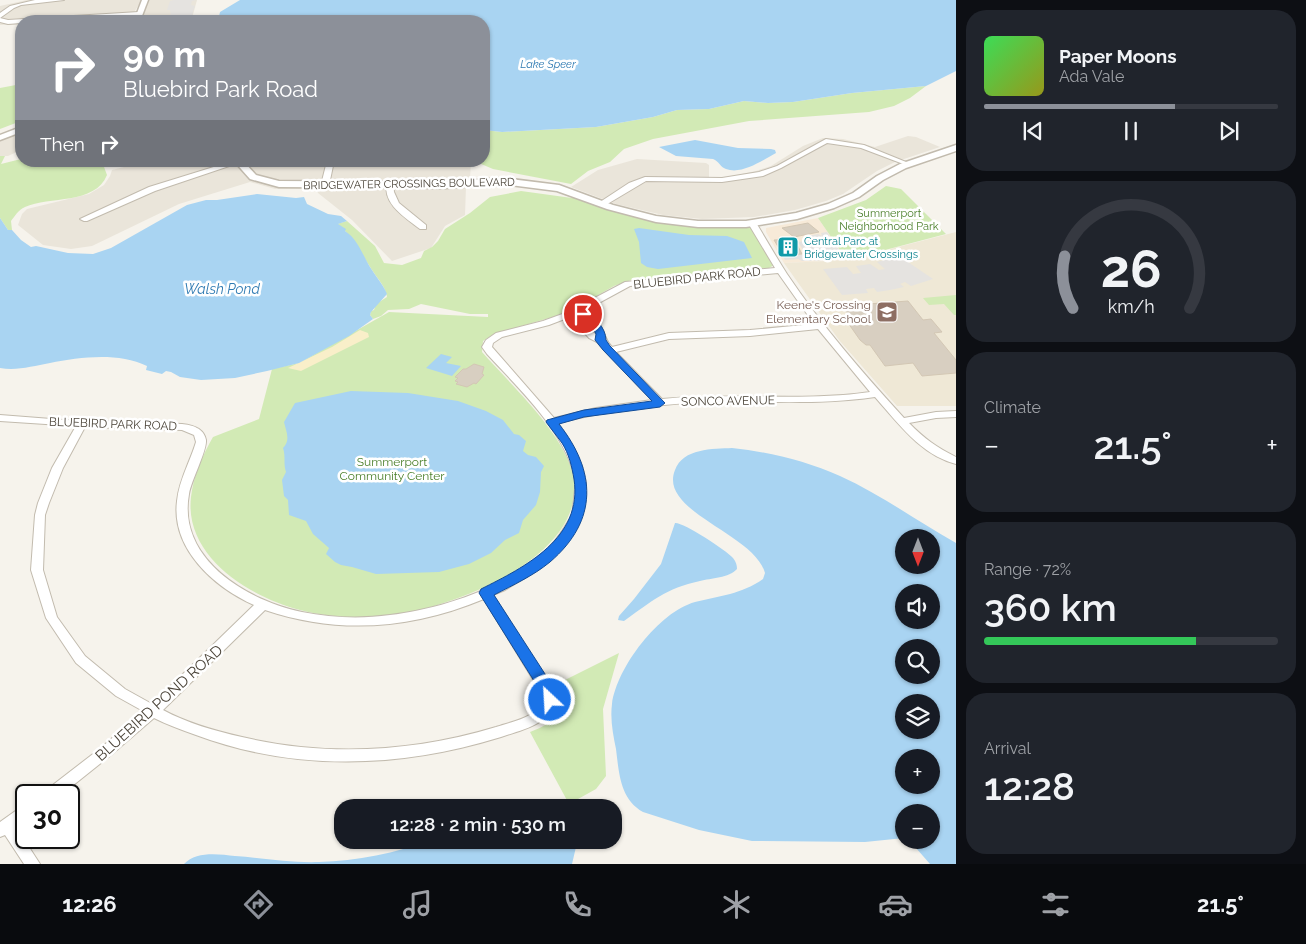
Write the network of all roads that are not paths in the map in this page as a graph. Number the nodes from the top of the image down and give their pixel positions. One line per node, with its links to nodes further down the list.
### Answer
1 (61, 0): 3 (street)
2 (145, 0): 4 (street)
3 (0, 14)
4 (139, 15)
5 (0, 20): 6 (street)
6 (15, 22)
7 (15, 132): 8 (street)
8 (0, 138)
9 (956, 148): 10 (street, BRIDGEWATER CROSSINGS BOULEVARD)
10 (908, 164): 16 (street); 18 (street, BRIDGEWATER CROSSINGS BOULEVARD)
11 (222, 167): 17 (street)
12 (243, 167): 14 (street, BRIDGEWATER CROSSINGS BOULEVARD)
13 (330, 167): 14 (street)
14 (325, 185): 15 (street, BRIDGEWATER CROSSINGS BOULEVARD)
15 (390, 185): 16 (street, BRIDGEWATER CROSSINGS BOULEVARD); 19 (street)
16 (601, 204): 18 (street, BRIDGEWATER CROSSINGS BOULEVARD)
17 (84, 219)
18 (752, 223): 20 (street)
19 (422, 227)
20 (780, 270): 21 (street, BLUEBIRD PARK ROAD); 22 (street)
21 (575, 312): 23 (street); 29 (street, BLUEBIRD PARK ROAD)
22 (820, 326): 23 (street); 24 (street)
23 (609, 351): 25 (street)
24 (877, 394): 25 (street, SONCO AVENUE); 28 (street)
25 (660, 403): 29 (street, SONCO AVENUE)
26 (956, 414): 28 (street)
27 (0, 418): 30 (street, BLUEBIRD PARK ROAD)
28 (902, 421): 31 (street)
29 (551, 422): 32 (street, BLUEBIRD PARK ROAD)
30 (82, 424): 33 (street, BLUEBIRD PARK ROAD); 34 (street)
31 (956, 461)
32 (486, 593): 33 (street, BLUEBIRD PARK ROAD); 34 (street)
33 (262, 605): 34 (street, BLUEBIRD POND ROAD)
34 (152, 712): 35 (street, BLUEBIRD POND ROAD)
35 (65, 784)
36 (15, 820): 37 (street)
37 (3, 828): 38 (street)
38 (33, 864)

